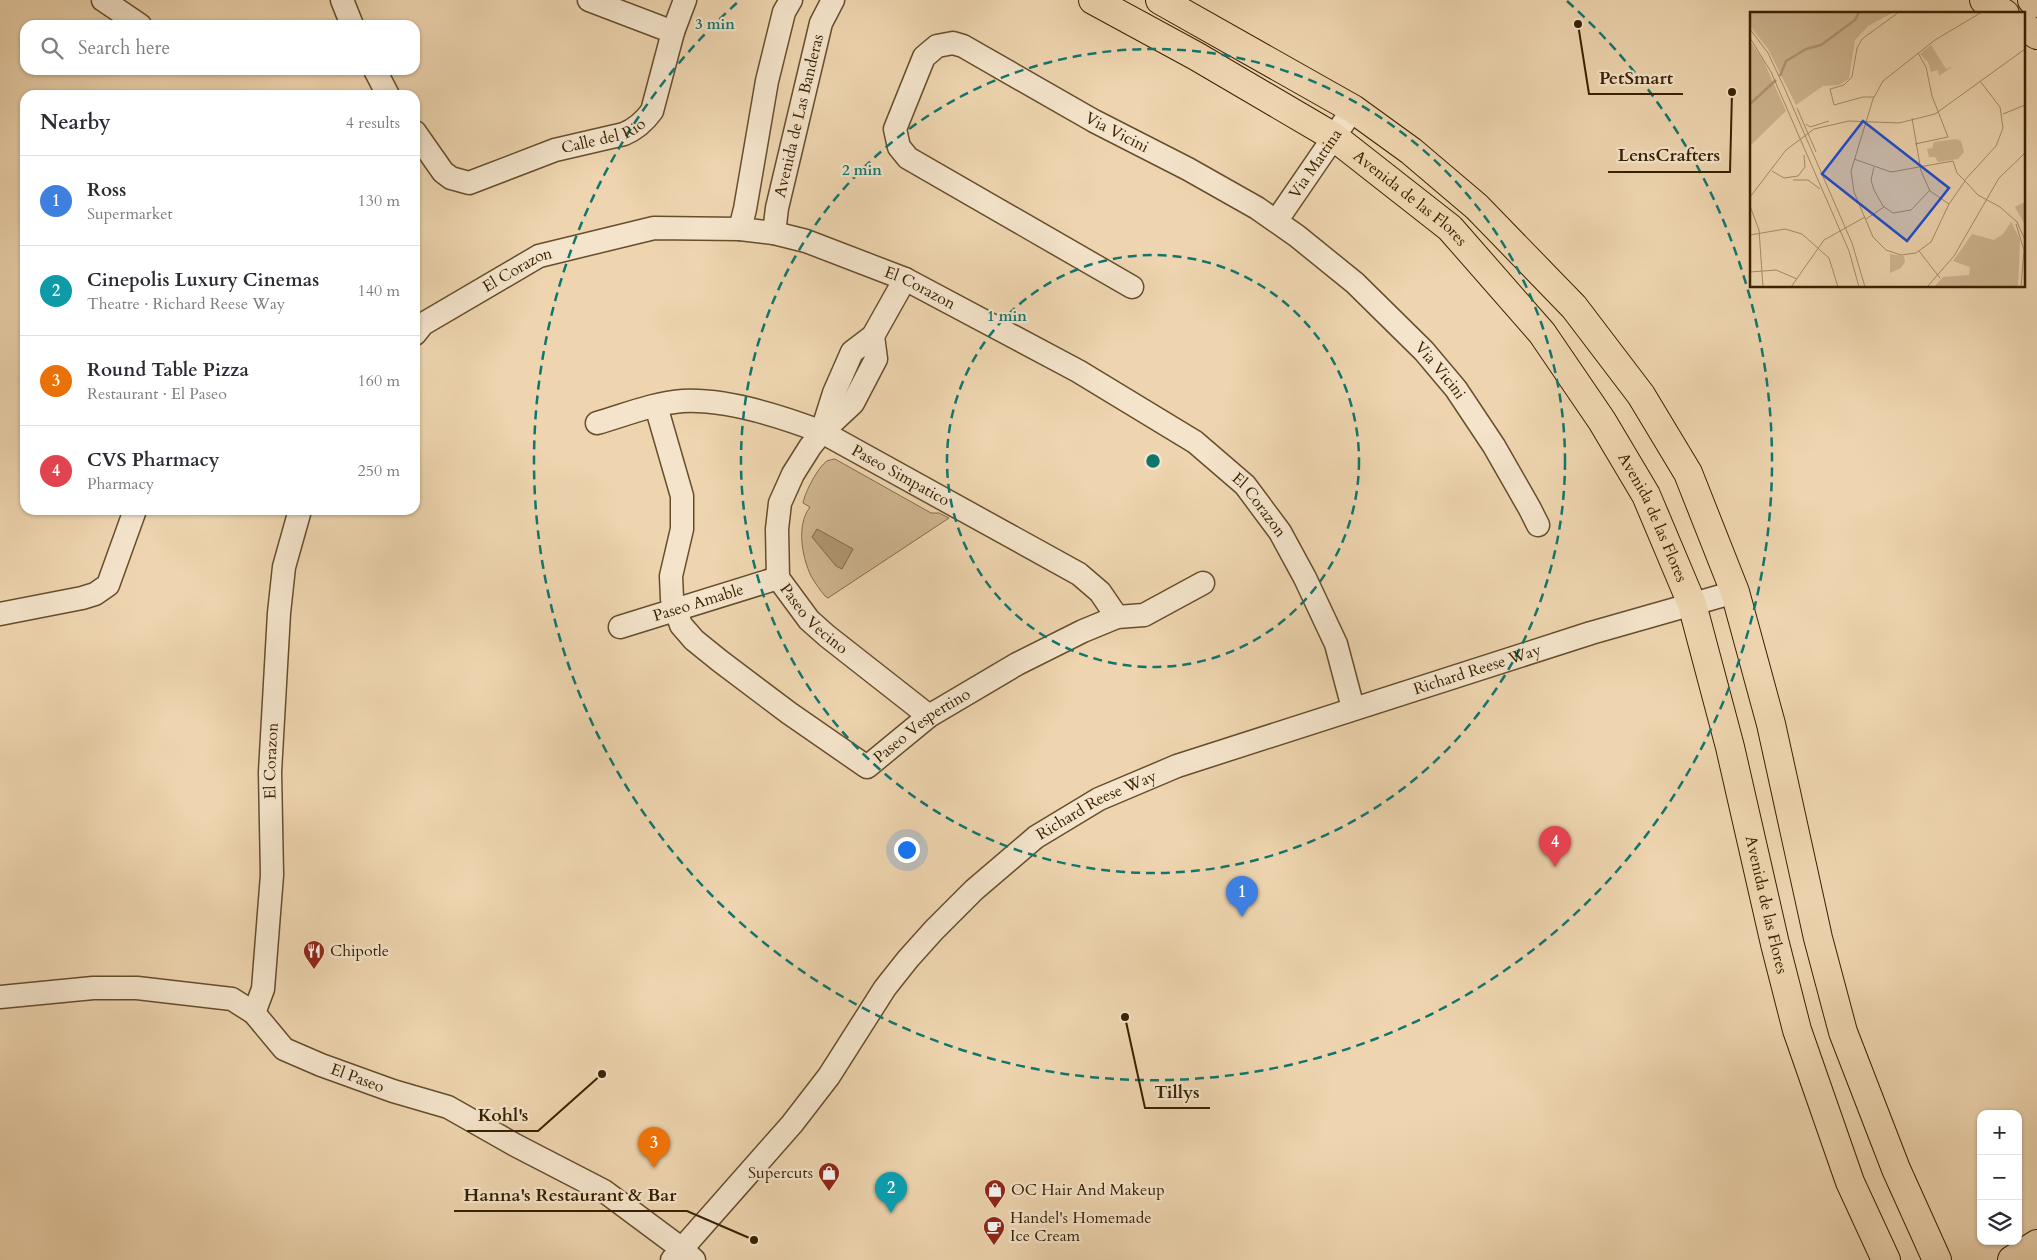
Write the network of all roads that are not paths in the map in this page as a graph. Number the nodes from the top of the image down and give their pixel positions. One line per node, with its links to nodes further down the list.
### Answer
1 (103, 0): 13 (street)
2 (342, 0): 14 (street)
3 (589, 0): 16 (street)
4 (685, 0): 16 (street, Calle del Rio)
5 (791, 0): 24 (street, Avenida de Las Banderas)
6 (833, 0): 25 (street, Avenida de Las Banderas)
7 (1093, 0): 21 (main road, Avenida de las Flores)
8 (1160, 0): 20 (main road)
9 (1984, 0): 12 (main road)
10 (2032, 0): 11 (main road)
11 (2037, 3)
12 (2001, 12)
13 (133, 20)
14 (350, 20)
15 (2024, 27): 17 (main road)
16 (673, 32): 22 (street, Calle del Rio)
17 (2037, 35)
18 (378, 75): 19 (street)
19 (385, 90)
20 (1353, 109): 21 (street, Via Mattina); 37 (main road)
21 (1334, 137): 23 (street, Via Mattina); 38 (main road, Avenida de las Flores)
22 (420, 139)
23 (1277, 220): 27 (street, Via Vicini); 34 (street, Via Vicini)
24 (740, 229): 25 (street, El Corazon); 28 (street, El Corazon)
25 (774, 233): 26 (street, El Corazon)
26 (904, 279): 31 (street, Paseo Vecino); 43 (street, El Corazon)
27 (1132, 287)
28 (420, 323)
29 (656, 406): 30 (street, Paseo Simpatico); 31 (street, Paseo Simpatico); 39 (street)
30 (597, 424)
31 (822, 432): 35 (street, Paseo Vecino); 41 (street, Paseo Simpatico)
32 (133, 515): 40 (street)
33 (299, 515): 46 (street, El Corazon)
34 (1538, 525)
35 (778, 578): 39 (street, Paseo Amable); 44 (street, Paseo Vecino)
36 (1203, 583): 41 (street, Paseo Vespertino)
37 (1735, 592): 38 (street, Richard Reese Way); 50 (main road)
38 (1692, 604): 43 (street, Richard Reese Way); 49 (main road, Avenida de las Flores)
39 (676, 610): 42 (street, Paseo Amable); 44 (street, Paseo Vespertino)
40 (0, 614)
41 (1117, 617): 44 (street, Paseo Vespertino)
42 (620, 628)
43 (1353, 708): 48 (street, Richard Reese Way)
44 (929, 716)
45 (0, 997): 46 (street, El Paseo)
46 (254, 1013): 48 (street, El Paseo)
47 (2037, 1244): 51 (main road)
48 (682, 1256)
49 (1886, 1260)
50 (1937, 1260)
51 (2012, 1260)

